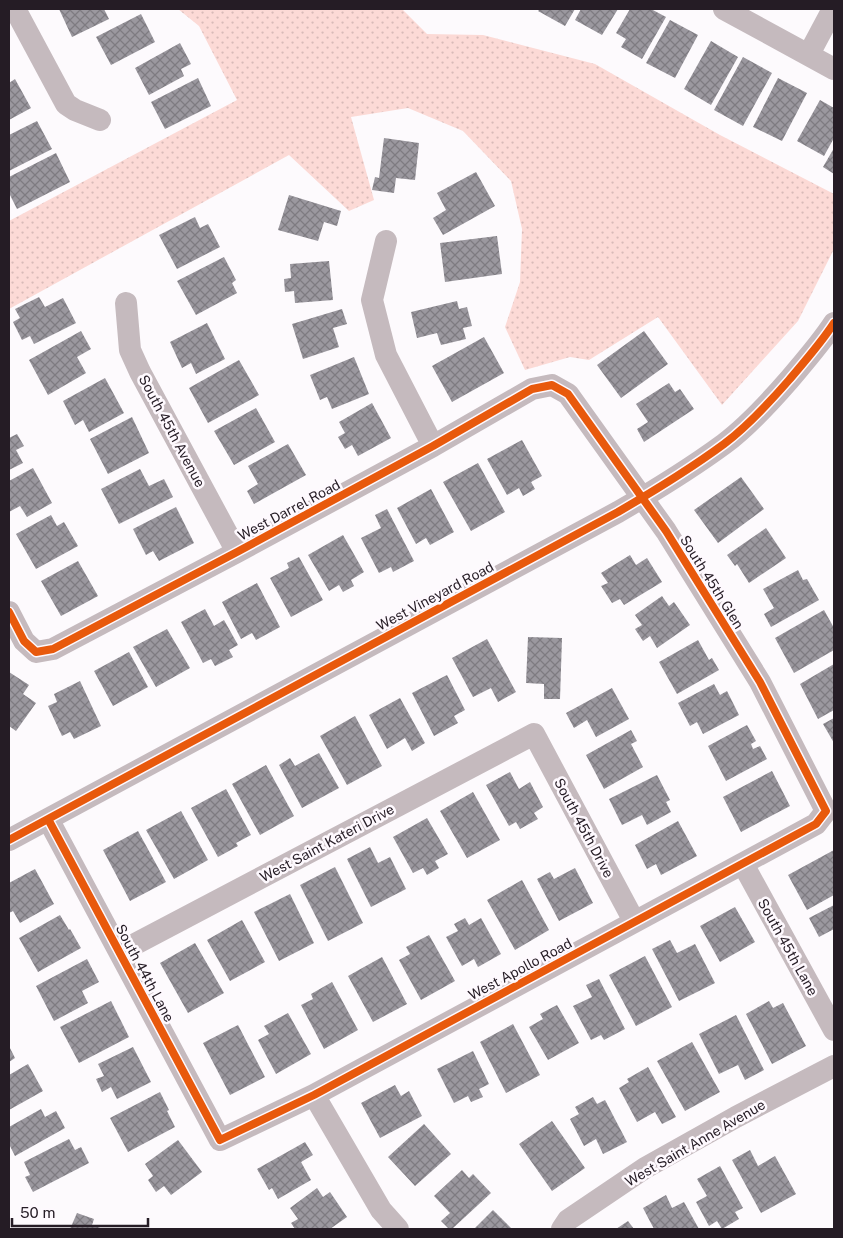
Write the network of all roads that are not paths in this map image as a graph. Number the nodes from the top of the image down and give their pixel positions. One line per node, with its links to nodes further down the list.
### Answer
1 (15, 9): 6 (street)
2 (724, 9): 4 (street)
3 (833, 9): 4 (street)
4 (809, 54): 5 (street)
5 (834, 69)
6 (100, 120)
7 (386, 241): 11 (street)
8 (126, 303): 13 (street, South 45th Avenue)
9 (834, 323): 12 (street, West Vineyard Road)
10 (552, 385): 11 (street, West Darrel Road); 12 (street, South 45th Glen)
11 (433, 446): 13 (street, West Darrel Road)
12 (642, 498): 16 (street, South 45th Glen); 17 (street, West Vineyard Road)
13 (237, 552): 14 (street, West Darrel Road)
14 (9, 612)
15 (534, 734): 20 (street, South 45th Drive); 21 (street, West Saint Kateri Drive)
16 (826, 811): 19 (street, West Apollo Road)
17 (48, 819): 18 (street, West Vineyard Road); 21 (street, South 44th Lane)
18 (9, 840)
19 (742, 864): 20 (street, West Apollo Road); 22 (street, South 45th Lane)
20 (634, 921): 24 (street, West Apollo Road)
21 (120, 952): 25 (street, South 44th Lane)
22 (834, 1030)
23 (834, 1066): 27 (street, West Saint Anne Avenue)
24 (314, 1095): 25 (street, West Apollo Road); 26 (street)
25 (220, 1140)
26 (398, 1229)
27 (562, 1229)

